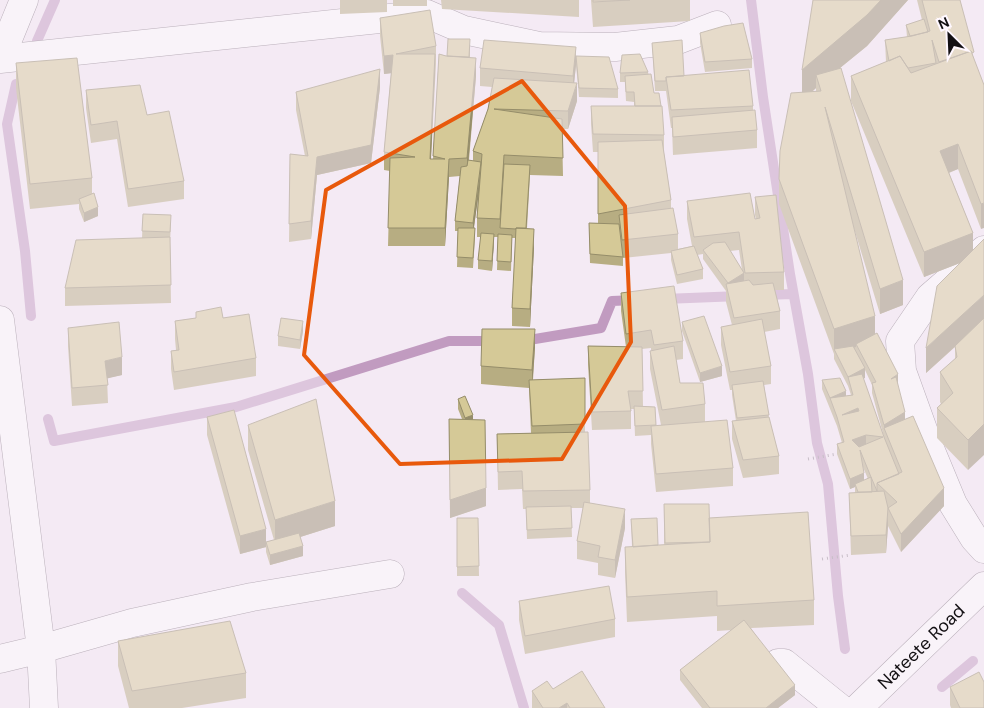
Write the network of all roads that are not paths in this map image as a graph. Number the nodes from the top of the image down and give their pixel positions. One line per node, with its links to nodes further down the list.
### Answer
1 (24, 0): 3 (street)
2 (716, 25): 3 (street)
3 (0, 59)
4 (984, 250): 6 (street)
5 (0, 320): 9 (street)
6 (984, 549)
7 (390, 574): 9 (street)
8 (984, 586): 14 (street, Nateete Road)
9 (41, 650): 10 (street); 11 (street)
10 (0, 659)
11 (44, 708)
12 (722, 708): 13 (street)
13 (840, 708)
14 (858, 708)

